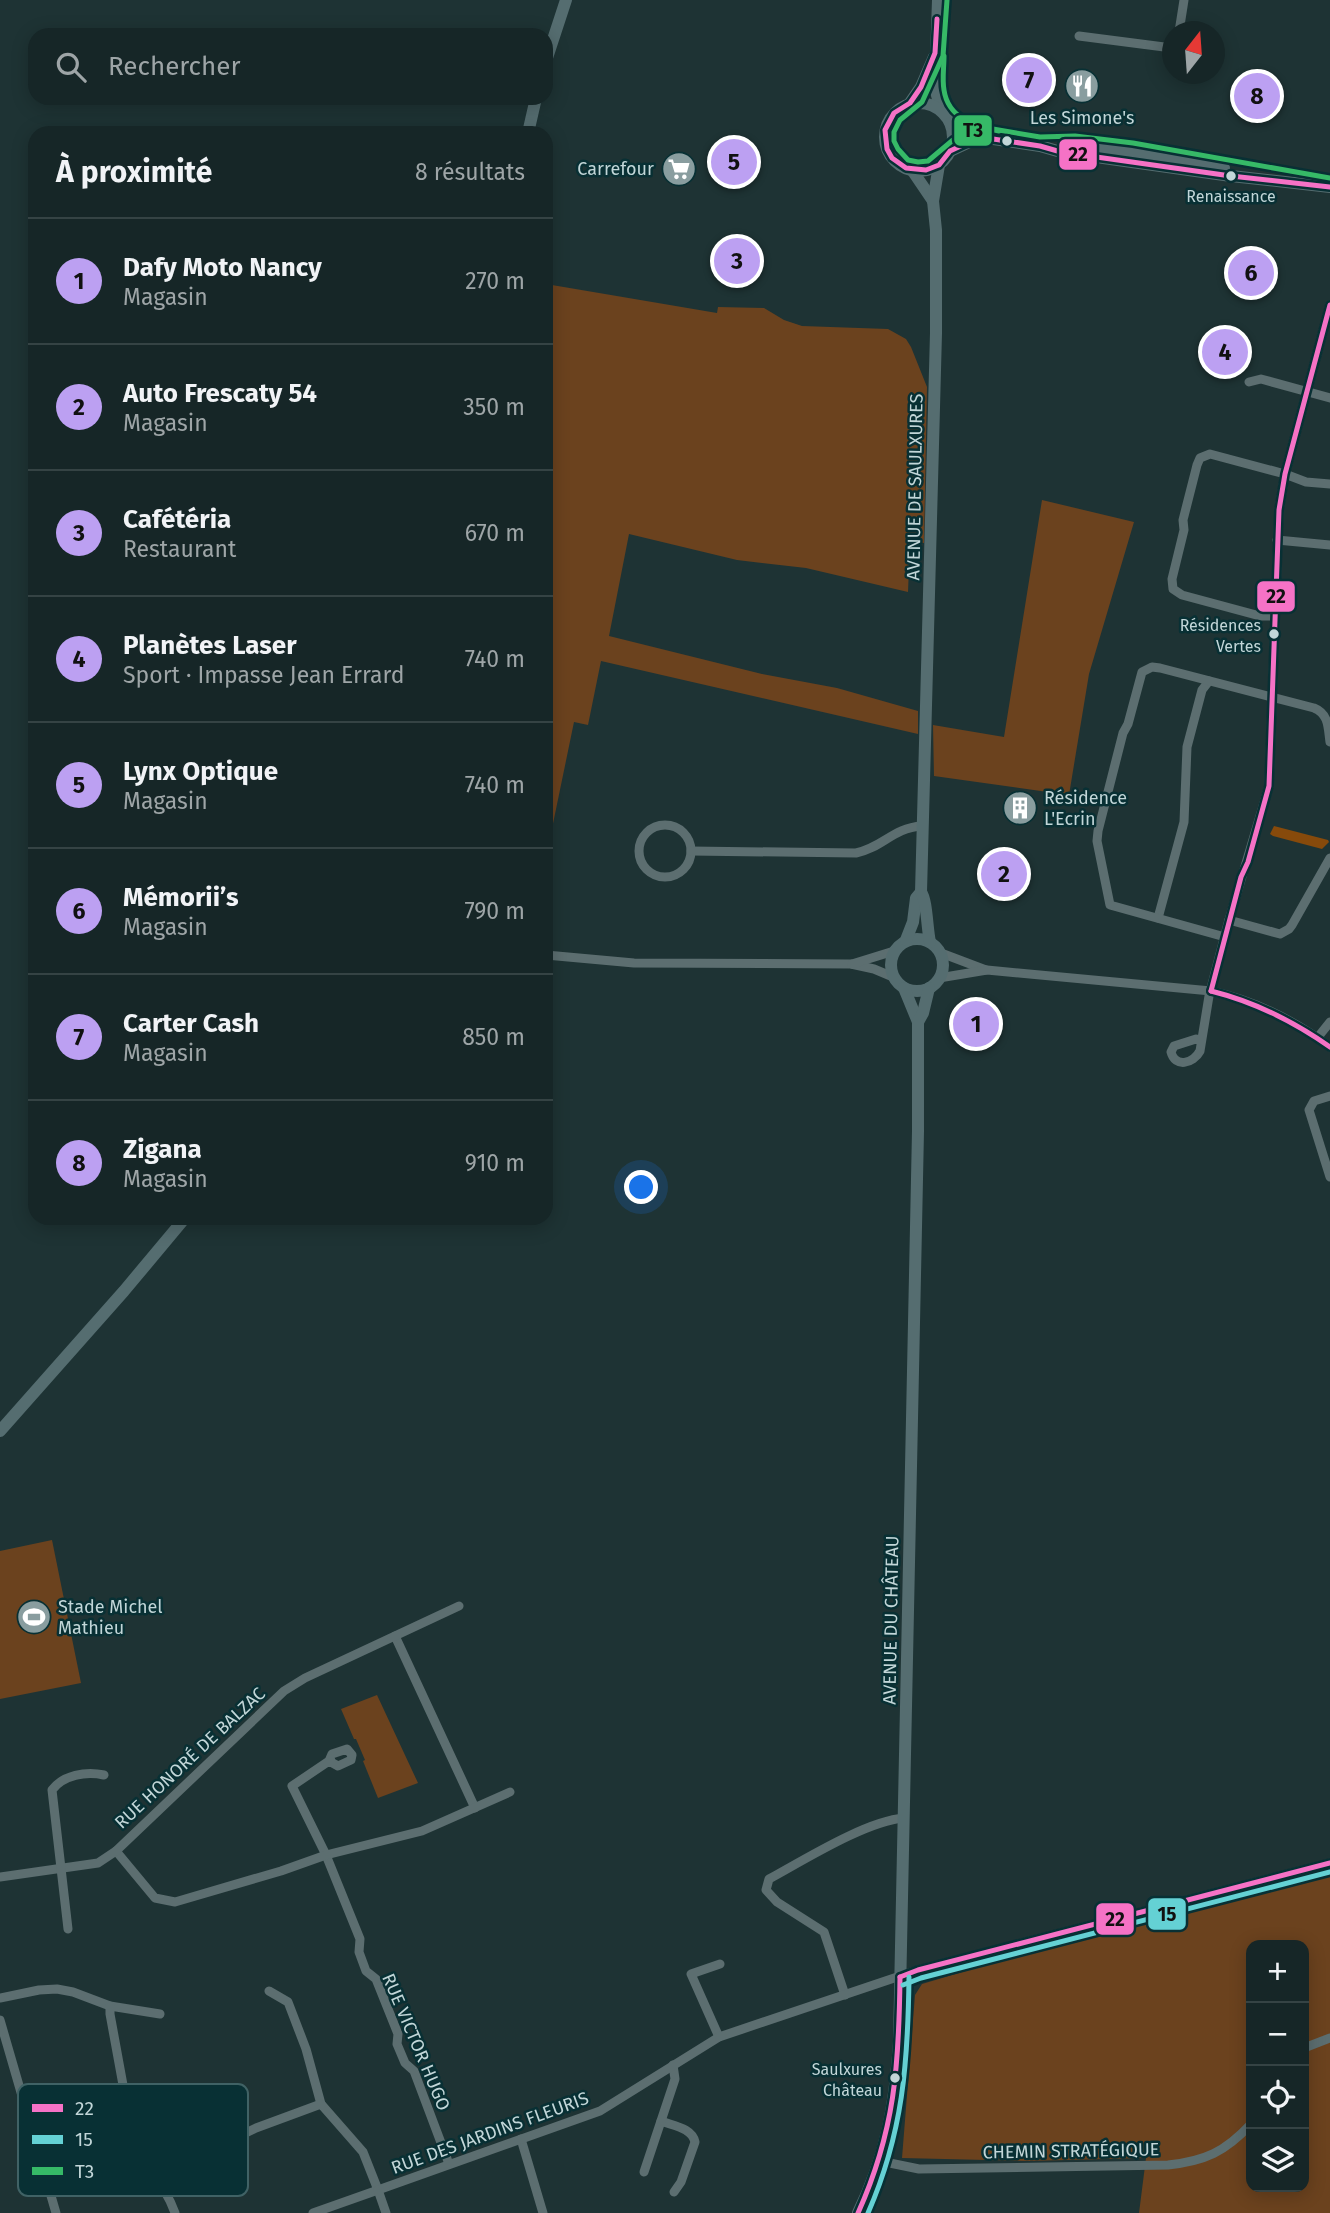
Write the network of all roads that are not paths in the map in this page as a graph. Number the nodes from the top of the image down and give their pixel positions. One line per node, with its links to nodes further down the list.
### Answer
1 (566, 0): 6 (main road)
2 (938, 0): 8 (main road)
3 (1184, 0): 4 (street)
4 (1181, 21)
5 (1079, 36): 7 (street)
6 (553, 40)
7 (1162, 47)
8 (935, 53): 9 (main road); 11 (main road)
9 (910, 103): 11 (main road); 20 (main road)
10 (534, 105): 13 (main road)
11 (941, 110): 12 (main road)
12 (951, 123): 14 (main road); 16 (main road)
13 (530, 126)
14 (980, 137): 15 (main road); 16 (main road)
15 (1040, 146): 17 (main road); 18 (main road)
16 (950, 151): 19 (main road)
17 (1172, 158): 18 (main road); 21 (main road)
18 (1119, 160): 21 (main road)
19 (939, 164): 20 (main road); 23 (main road)
20 (912, 170): 23 (main road)
21 (1303, 183): 22 (main road)
22 (1330, 187)
23 (933, 201): 36 (main road, AVENUE DE SAULXURES)
24 (1330, 305): 26 (street)
25 (1249, 382): 26 (street)
26 (1307, 391): 27 (street); 28 (street)
27 (1330, 398)
28 (1285, 474): 29 (street); 30 (street); 32 (street)
29 (1330, 484)
30 (1277, 540): 31 (street); 32 (street)
31 (1330, 545)
32 (1275, 616): 34 (street)
33 (1209, 681): 34 (street); 40 (street); 40 (street)
34 (1272, 696): 35 (street); 41 (street)
35 (1330, 742)
36 (922, 827): 37 (street); 39 (main road)
37 (691, 851): 37 (street)
38 (1330, 858): 41 (street)
39 (921, 892): 43 (main road); 44 (main road)
40 (1158, 918): 42 (street)
41 (1229, 920): 42 (street)
42 (1225, 937): 53 (street)
43 (906, 940): 44 (main road); 45 (main road)
44 (930, 942): 46 (main road)
45 (894, 951): 48 (street); 50 (main road)
46 (941, 953): 49 (street); 51 (main road)
47 (553, 956): 48 (street)
48 (851, 964): 50 (street)
49 (987, 970): 51 (street); 53 (street)
50 (893, 977): 52 (main road)
51 (934, 983): 52 (main road); 54 (main road, AVENUE DU CHÂTEAU)
52 (904, 988): 54 (main road, AVENUE DU CHÂTEAU)
53 (1211, 991): 56 (street); 57 (street)
54 (918, 1022): 69 (main road, AVENUE DU CHÂTEAU)
55 (1330, 1022): 56 (street)
56 (1318, 1037): 58 (street)
57 (1201, 1041)
58 (1330, 1047)
59 (1330, 1096): 60 (street)
60 (1330, 1177)
61 (179, 1225): 62 (main road)
62 (0, 1431)
63 (459, 1606): 64 (street, RUE HONORÉ DE BALZAC)
64 (395, 1636): 68 (street); 70 (street, RUE HONORÉ DE BALZAC)
65 (329, 1761): 71 (street, RUE VICTOR HUGO)
66 (104, 1775): 73 (street)
67 (510, 1792): 68 (street)
68 (475, 1808): 71 (street)
69 (904, 1818): 77 (main road, AVENUE DU CHÂTEAU); 79 (street)
70 (116, 1850): 71 (street); 73 (street, RUE HONORÉ DE BALZAC)
71 (326, 1855): 96 (street, RUE VICTOR HUGO)
72 (1330, 1863): 77 (street, RUE DES JARDINS FLEURIS)
73 (60, 1869): 74 (street, RUE HONORÉ DE BALZAC); 75 (street)
74 (0, 1877)
75 (68, 1929)
76 (720, 1964): 84 (street)
77 (900, 1977): 79 (street, RUE DES JARDINS FLEURIS); 95 (main road, AVENUE DU CHÂTEAU)
78 (269, 1990): 90 (street)
79 (845, 1995): 84 (street, RUE DES JARDINS FLEURIS)
80 (0, 1998): 81 (street)
81 (110, 2006): 82 (street); 89 (street)
82 (160, 2014)
83 (0, 2020): 88 (street)
84 (719, 2037): 87 (street, RUE DES JARDINS FLEURIS)
85 (1330, 2038): 86 (street)
86 (1309, 2046)
87 (673, 2065): 91 (street); 94 (street, RUE DES JARDINS FLEURIS)
88 (19, 2084)
89 (123, 2084)
90 (321, 2104): 93 (street); 98 (street)
91 (662, 2121): 97 (street); 99 (street)
92 (1246, 2129): 95 (street, CHEMIN STRATÉGIQUE)
93 (248, 2132)
94 (522, 2139): 96 (street, RUE DES JARDINS FLEURIS); 106 (street)
95 (880, 2161): 107 (main road, AVENUE DU CHÂTEAU)
96 (449, 2164): 98 (street, RUE DES JARDINS FLEURIS)
97 (643, 2172)
98 (379, 2190): 104 (street); 105 (street, RUE DES JARDINS FLEURIS)
99 (674, 2192)
100 (52, 2196): 102 (street)
101 (170, 2196): 103 (street)
102 (57, 2213)
103 (175, 2213)
104 (313, 2213)
105 (386, 2213)
106 (543, 2213)
107 (858, 2213)

